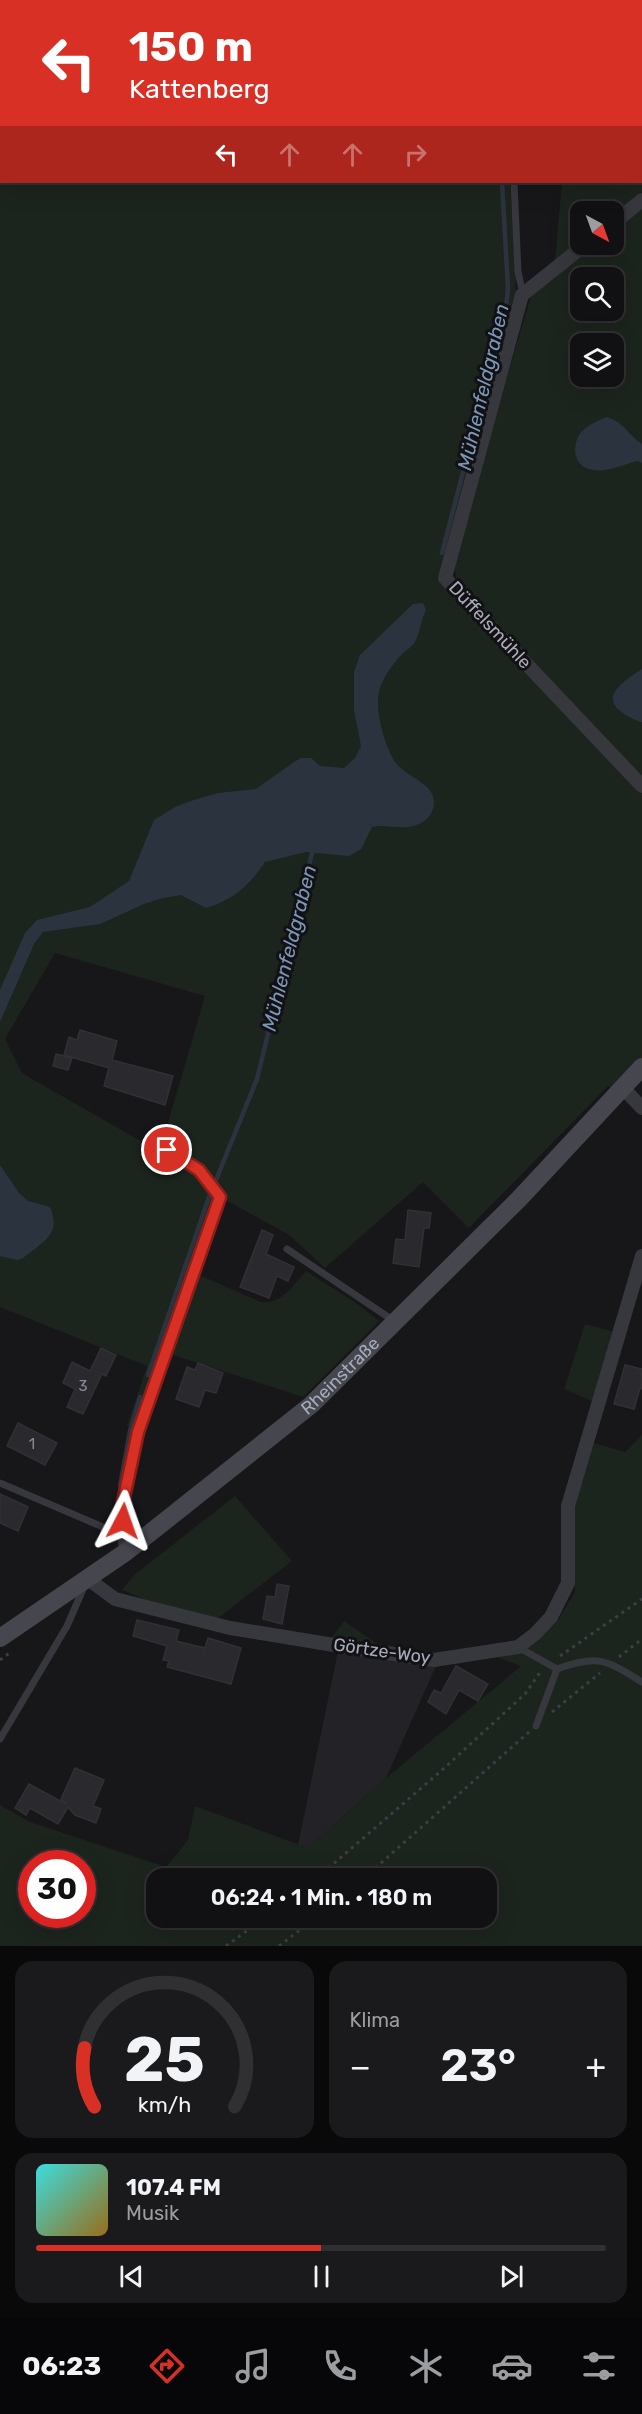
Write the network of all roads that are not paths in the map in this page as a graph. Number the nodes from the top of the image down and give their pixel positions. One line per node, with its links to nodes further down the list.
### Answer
1 (514, 183): 5 (lane)
2 (642, 200): 3 (street)
3 (624, 215)
4 (572, 255): 5 (street)
5 (523, 294): 6 (street, Düffelsmühle)
6 (642, 786)
7 (642, 1067): 8 (main road, Rheinstraße)
8 (622, 1087): 9 (street); 13 (main road, Rheinstraße)
9 (642, 1108)
10 (151, 1141): 15 (street)
11 (287, 1249): 13 (lane)
12 (642, 1256): 18 (street)
13 (395, 1322): 15 (main road, Rheinstraße)
14 (0, 1483): 15 (lane)
15 (125, 1544): 16 (main road, Rheinstraße)
16 (88, 1579): 17 (main road, Rheinstraße); 18 (street, Görtze-Woy); 22 (lane)
17 (0, 1638)
18 (518, 1647): 19 (lane)
19 (557, 1669): 20 (lane); 21 (lane)
20 (642, 1682)
21 (536, 1726)
22 (0, 1739)

